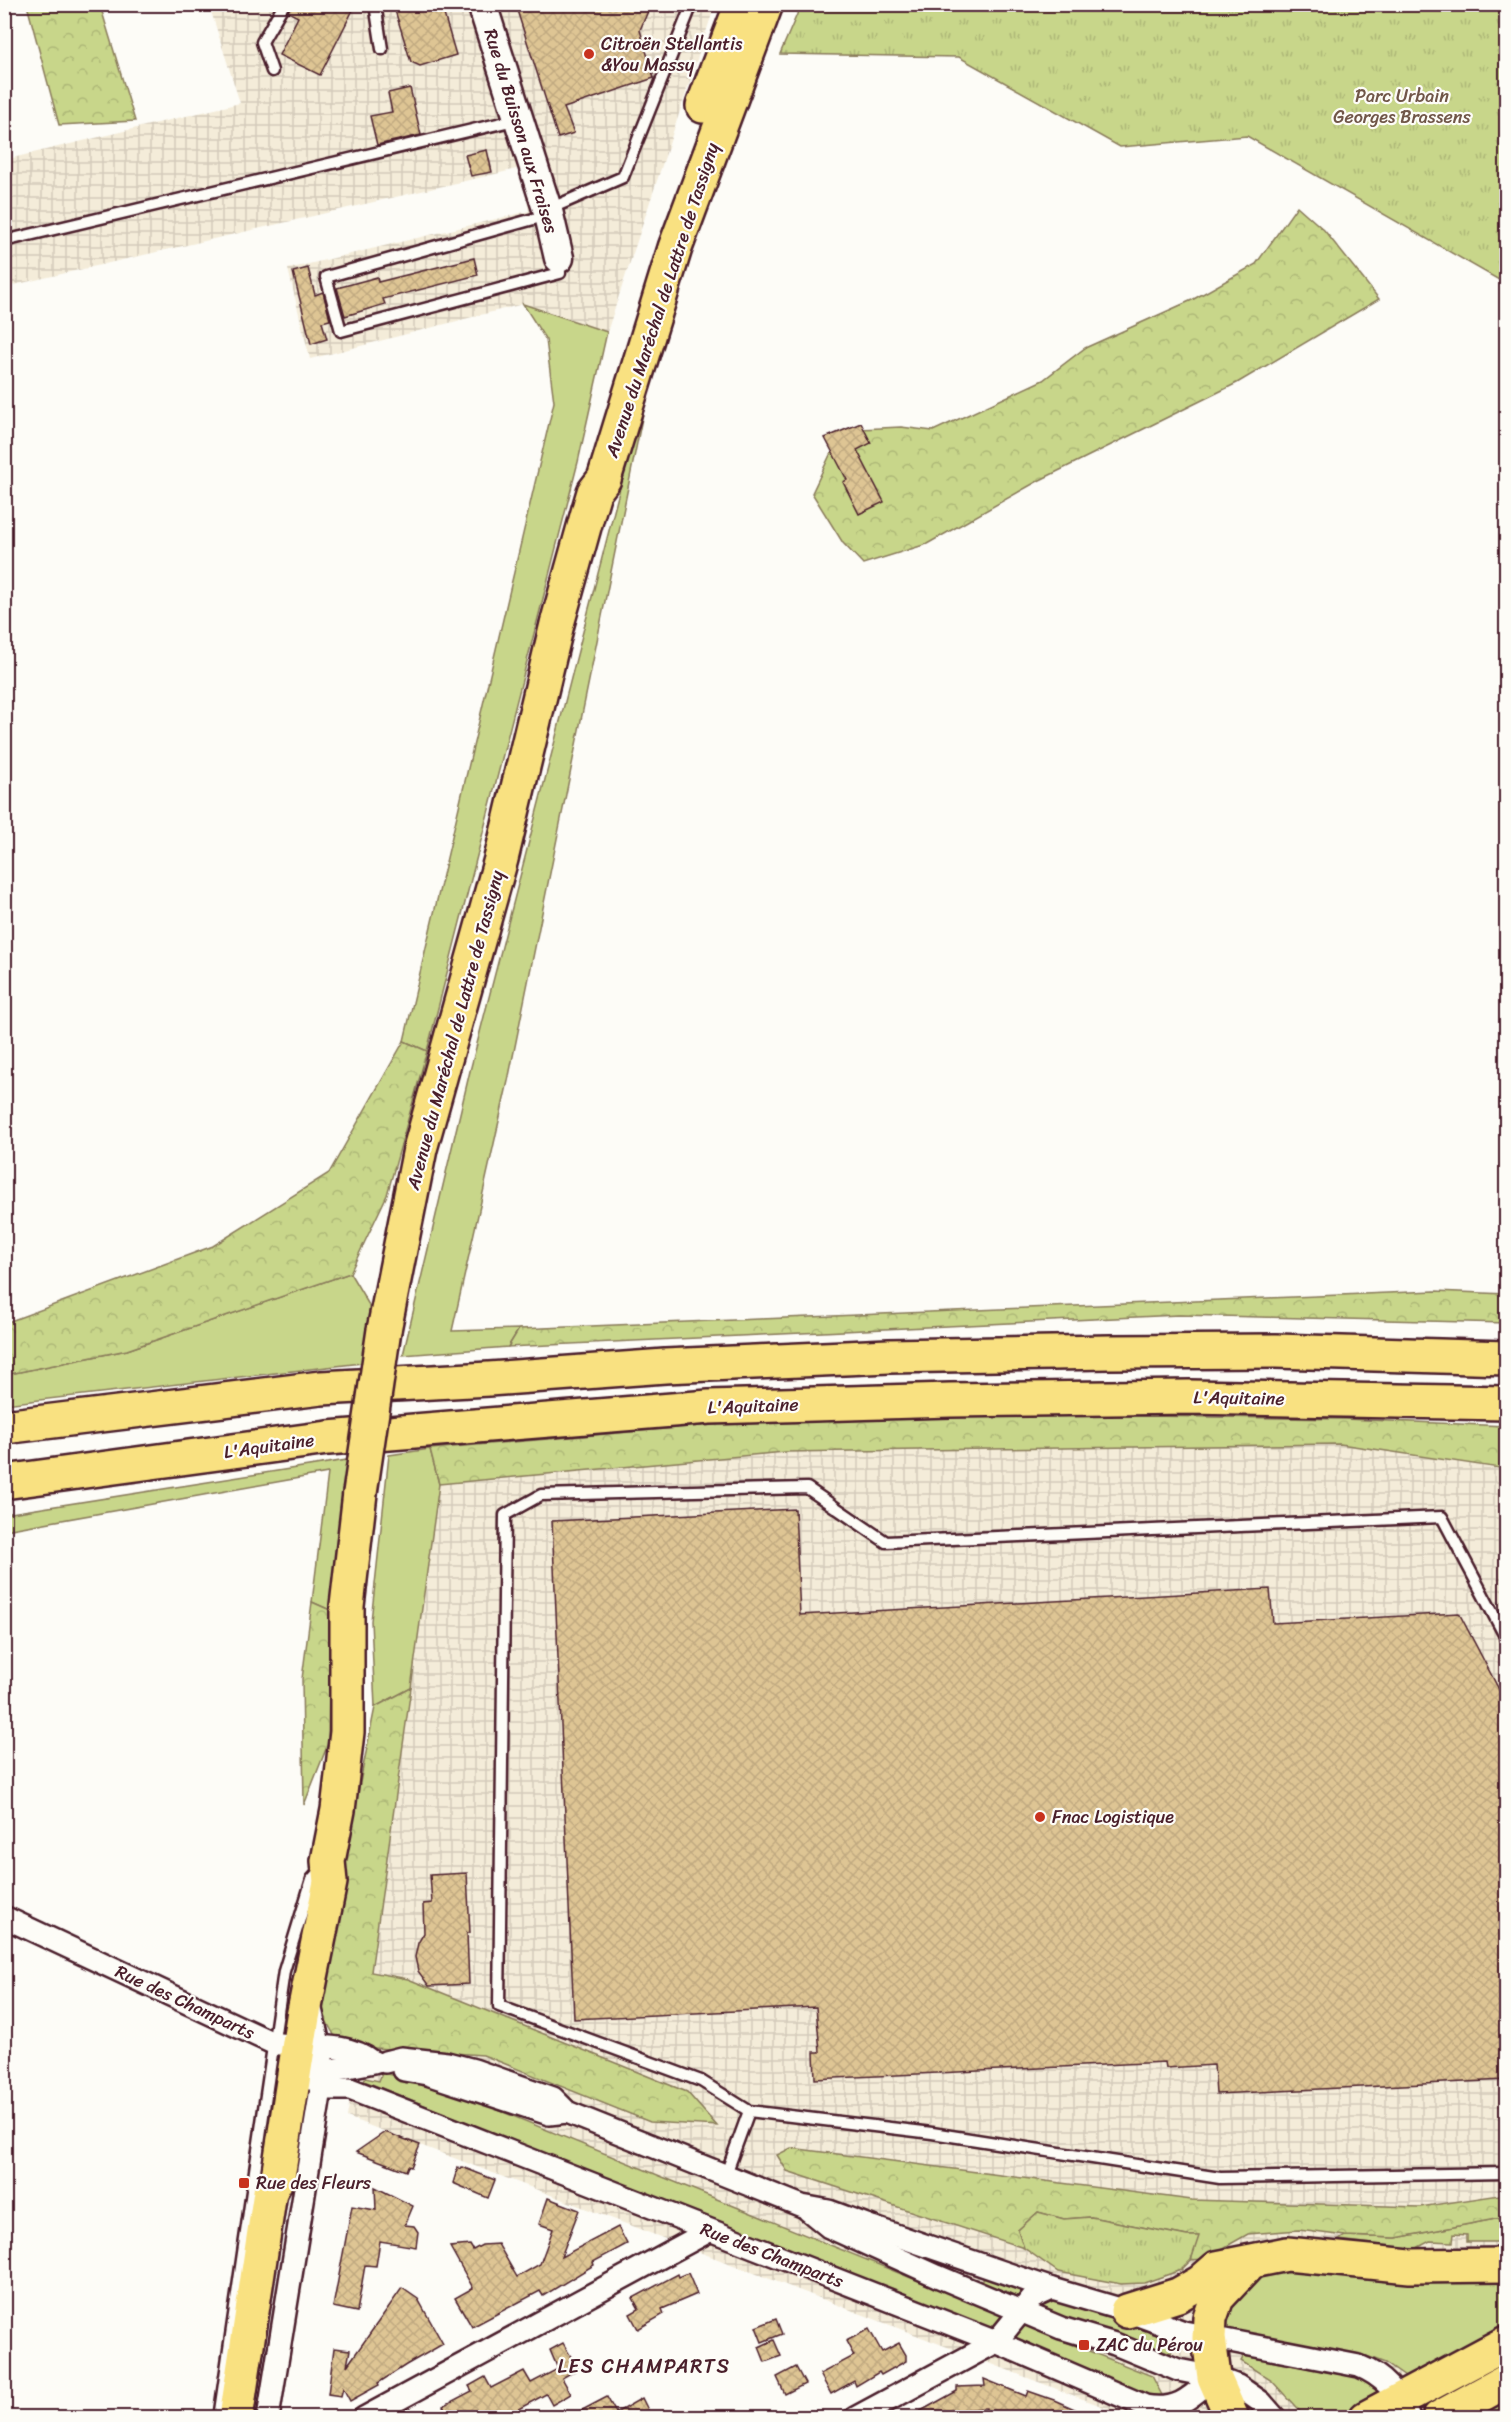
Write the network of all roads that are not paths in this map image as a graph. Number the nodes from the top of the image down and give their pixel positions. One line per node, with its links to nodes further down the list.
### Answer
1 (284, 4): 8 (lane)
2 (375, 4): 7 (lane)
3 (482, 4): 9 (street, Rue du Buisson aux Fraises)
4 (692, 4): 10 (lane)
5 (741, 4): 13 (main road, Avenue du Maréchal de Lattre de Tassigny)
6 (766, 4): 13 (main road, Avenue du Maréchal de Lattre de Tassigny)
7 (382, 49)
8 (272, 71)
9 (519, 119): 10 (street, Rue du Buisson aux Fraises); 11 (lane)
10 (548, 213): 12 (street, Rue du Buisson aux Fraises); 12 (lane)
11 (4, 241)
12 (559, 258)
13 (594, 492): 19 (main road, Avenue du Maréchal de Lattre de Tassigny, bridge)
14 (1506, 1358): 16 (main road)
15 (1506, 1403): 17 (main road, L'Aquitaine)
16 (4, 1427)
17 (4, 1482)
18 (1506, 1638): 24 (lane)
19 (328, 1861): 21 (main road, Avenue du Maréchal de Lattre de Tassigny); 21 (main road, Avenue du Maréchal de Lattre de Tassigny)
20 (4, 1917): 21 (street, Rue des Champarts)
21 (294, 2045): 22 (street, Rue des Champarts); 23 (main road, Avenue du Maréchal de Lattre de Tassigny); 27 (main road, Avenue du Maréchal de Lattre de Tassigny); 41 (lane)
22 (378, 2062): 23 (street, Rue des Champarts); 26 (street, Rue des Champarts)
23 (311, 2085): 27 (main road, Avenue du Maréchal de Lattre de Tassigny); 29 (street, Rue des Champarts); 43 (street, Avenue du Maréchal de Lattre de Tassigny)
24 (749, 2111): 25 (lane); 26 (lane)
25 (1506, 2173)
26 (726, 2174): 28 (street, Rue des Champarts)
27 (270, 2192): 42 (main road, Avenue du Maréchal de Lattre de Tassigny)
28 (802, 2206): 32 (street, Rue des Champarts); 33 (street, Rue des Champarts)
29 (709, 2231): 36 (street, Rue des Champarts); 44 (street)
30 (1254, 2260): 31 (main road); 34 (main road); 35 (main road)
31 (1506, 2265)
32 (1052, 2289): 33 (street); 34 (street, Rue des Champarts)
33 (1021, 2310): 36 (street); 38 (street, Rue des Champarts)
34 (1127, 2311): 35 (street, Rue des Champarts)
35 (1209, 2338): 38 (main road); 40 (street, Rue des Champarts)
36 (996, 2342): 38 (street, Rue des Champarts); 45 (street)
37 (1506, 2343): 40 (main road)
38 (1214, 2378): 46 (main road); 47 (street, Rue des Champarts)
39 (1506, 2381): 49 (main road)
40 (1405, 2408): 48 (main road)
41 (219, 2418)
42 (236, 2418)
43 (268, 2418)
44 (364, 2418)
45 (855, 2418)
46 (1232, 2418)
47 (1275, 2418)
48 (1366, 2418)
49 (1439, 2418)

